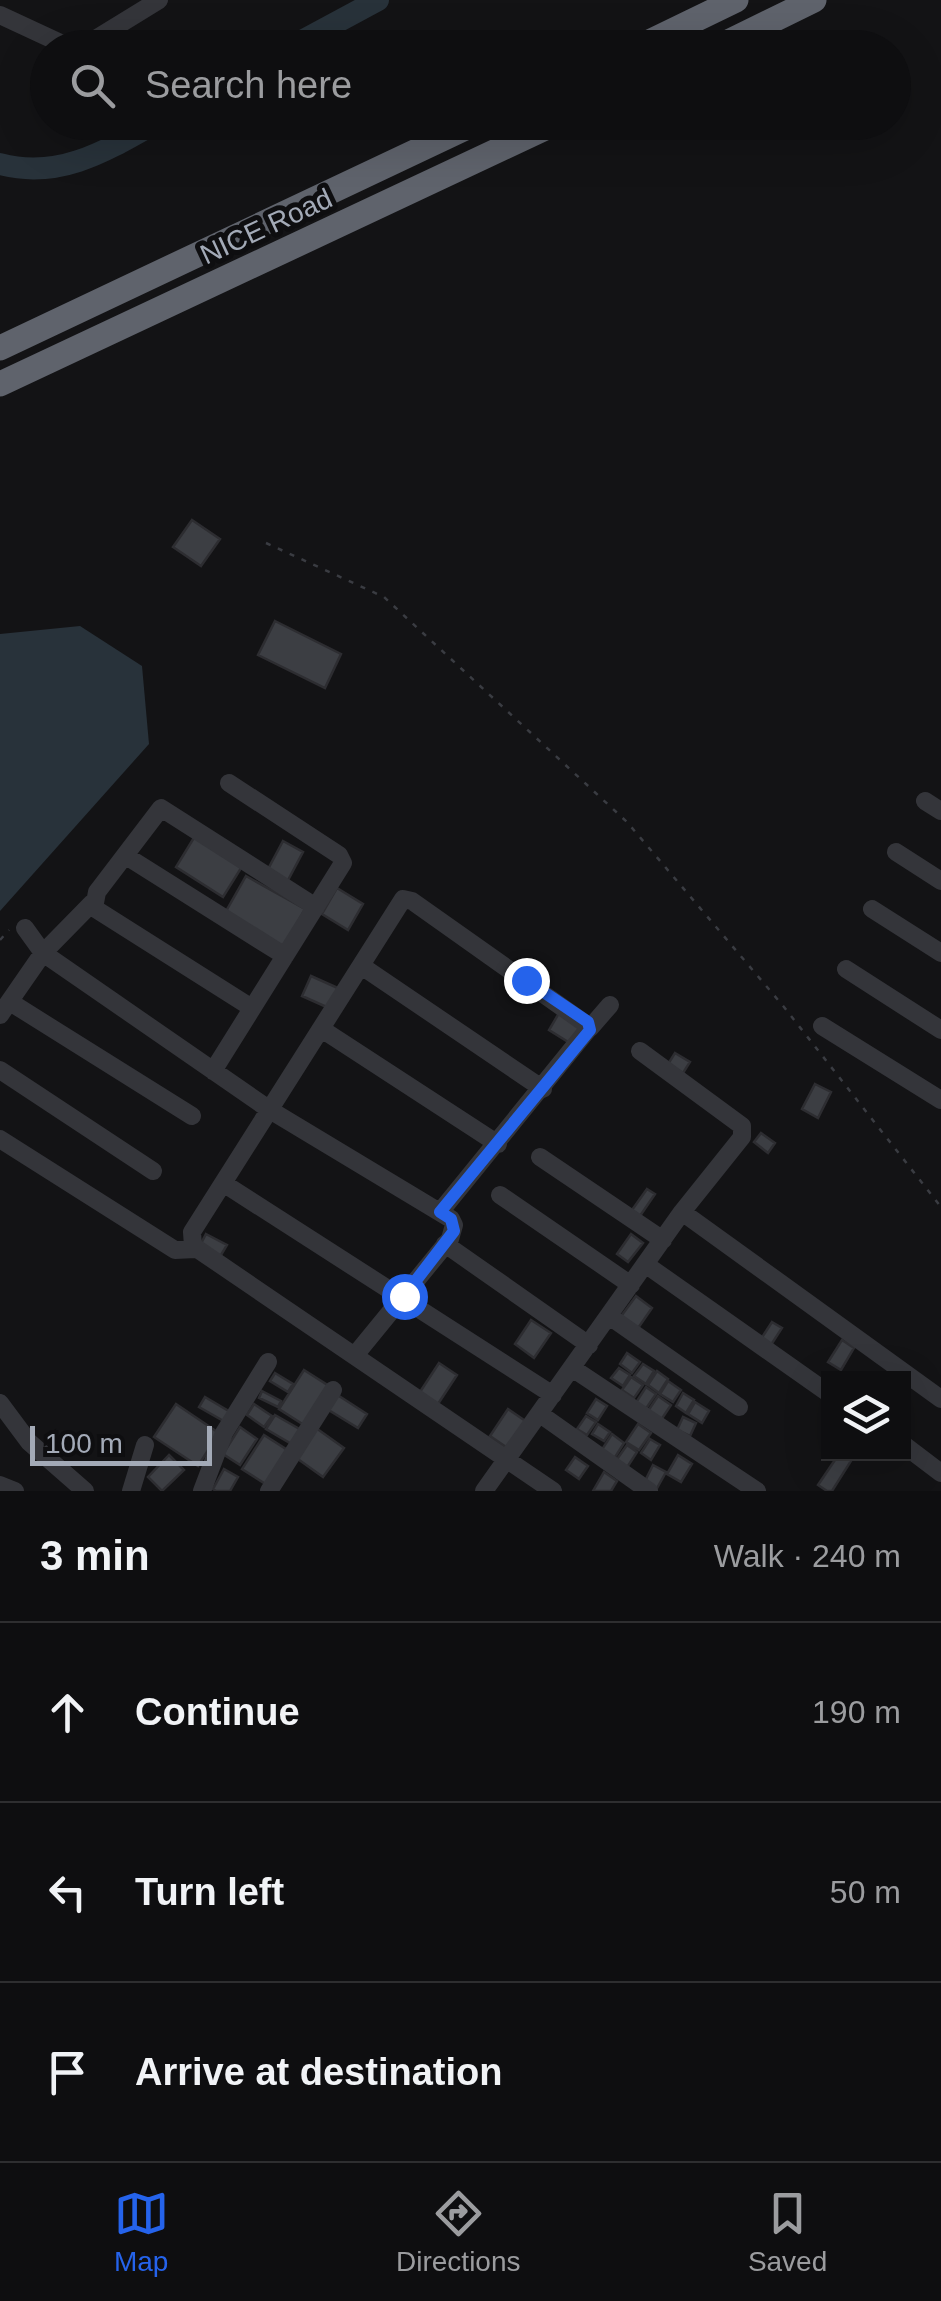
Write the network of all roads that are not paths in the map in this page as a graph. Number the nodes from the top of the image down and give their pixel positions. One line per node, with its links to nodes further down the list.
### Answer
1 (158, 0): 6 (street)
2 (736, 0): 7 (highway)
3 (814, 0): 8 (highway)
4 (0, 15): 5 (street)
5 (33, 30)
6 (110, 30)
7 (674, 30)
8 (753, 30)
9 (440, 140): 11 (highway, NICE Road)
10 (520, 140): 12 (highway, NICE Road)
11 (0, 348)
12 (0, 384)
13 (229, 783): 18 (street)
14 (896, 852): 16 (street)
15 (126, 856): 17 (street); 18 (street); 23 (street)
16 (941, 882)
17 (92, 903): 22 (street); 28 (street)
18 (316, 907): 23 (street)
19 (872, 909): 21 (street)
20 (25, 928): 22 (street)
21 (941, 953)
22 (42, 954): 27 (street); 35 (street)
23 (285, 956): 28 (street)
24 (362, 966): 30 (street); 31 (street); 36 (street)
25 (846, 969): 32 (street)
26 (610, 1005): 30 (street)
27 (5, 1008): 39 (street)
28 (252, 1008): 35 (street)
29 (822, 1026): 37 (street)
30 (590, 1028): 36 (street)
31 (323, 1030): 38 (street); 41 (street)
32 (941, 1030)
33 (640, 1051): 47 (street)
34 (0, 1070): 43 (street)
35 (212, 1072): 38 (street)
36 (543, 1089): 41 (street)
37 (941, 1100)
38 (270, 1110): 44 (street); 46 (street)
39 (192, 1116)
40 (0, 1139): 50 (street)
41 (498, 1144): 46 (street)
42 (540, 1157): 48 (street)
43 (153, 1170)
44 (224, 1183): 50 (street); 53 (street)
45 (500, 1195): 52 (street)
46 (440, 1212): 49 (street)
47 (682, 1212): 48 (street); 62 (street)
48 (662, 1240): 51 (street)
49 (445, 1244): 53 (street); 55 (street)
50 (195, 1249): 56 (street)
51 (646, 1264): 52 (street); 59 (street)
52 (631, 1285): 54 (street)
53 (404, 1296): 56 (street); 61 (street)
54 (608, 1316): 55 (street); 64 (street)
55 (589, 1345): 58 (street)
56 (356, 1354): 68 (street)
57 (268, 1362): 74 (street)
58 (572, 1368): 61 (street); 79 (street)
59 (821, 1388)
60 (333, 1390): 75 (street)
61 (553, 1395): 65 (street)
62 (941, 1398)
63 (0, 1402): 72 (street)
64 (739, 1407)
65 (540, 1414): 68 (street); 78 (street)
66 (145, 1444): 73 (street)
67 (911, 1450): 69 (street)
68 (508, 1458): 76 (street); 77 (street)
69 (941, 1473)
70 (0, 1484): 71 (street)
71 (15, 1491)
72 (85, 1491)
73 (131, 1491)
74 (202, 1491)
75 (269, 1491)
76 (484, 1491)
77 (553, 1491)
78 (648, 1491)
79 (756, 1491)

